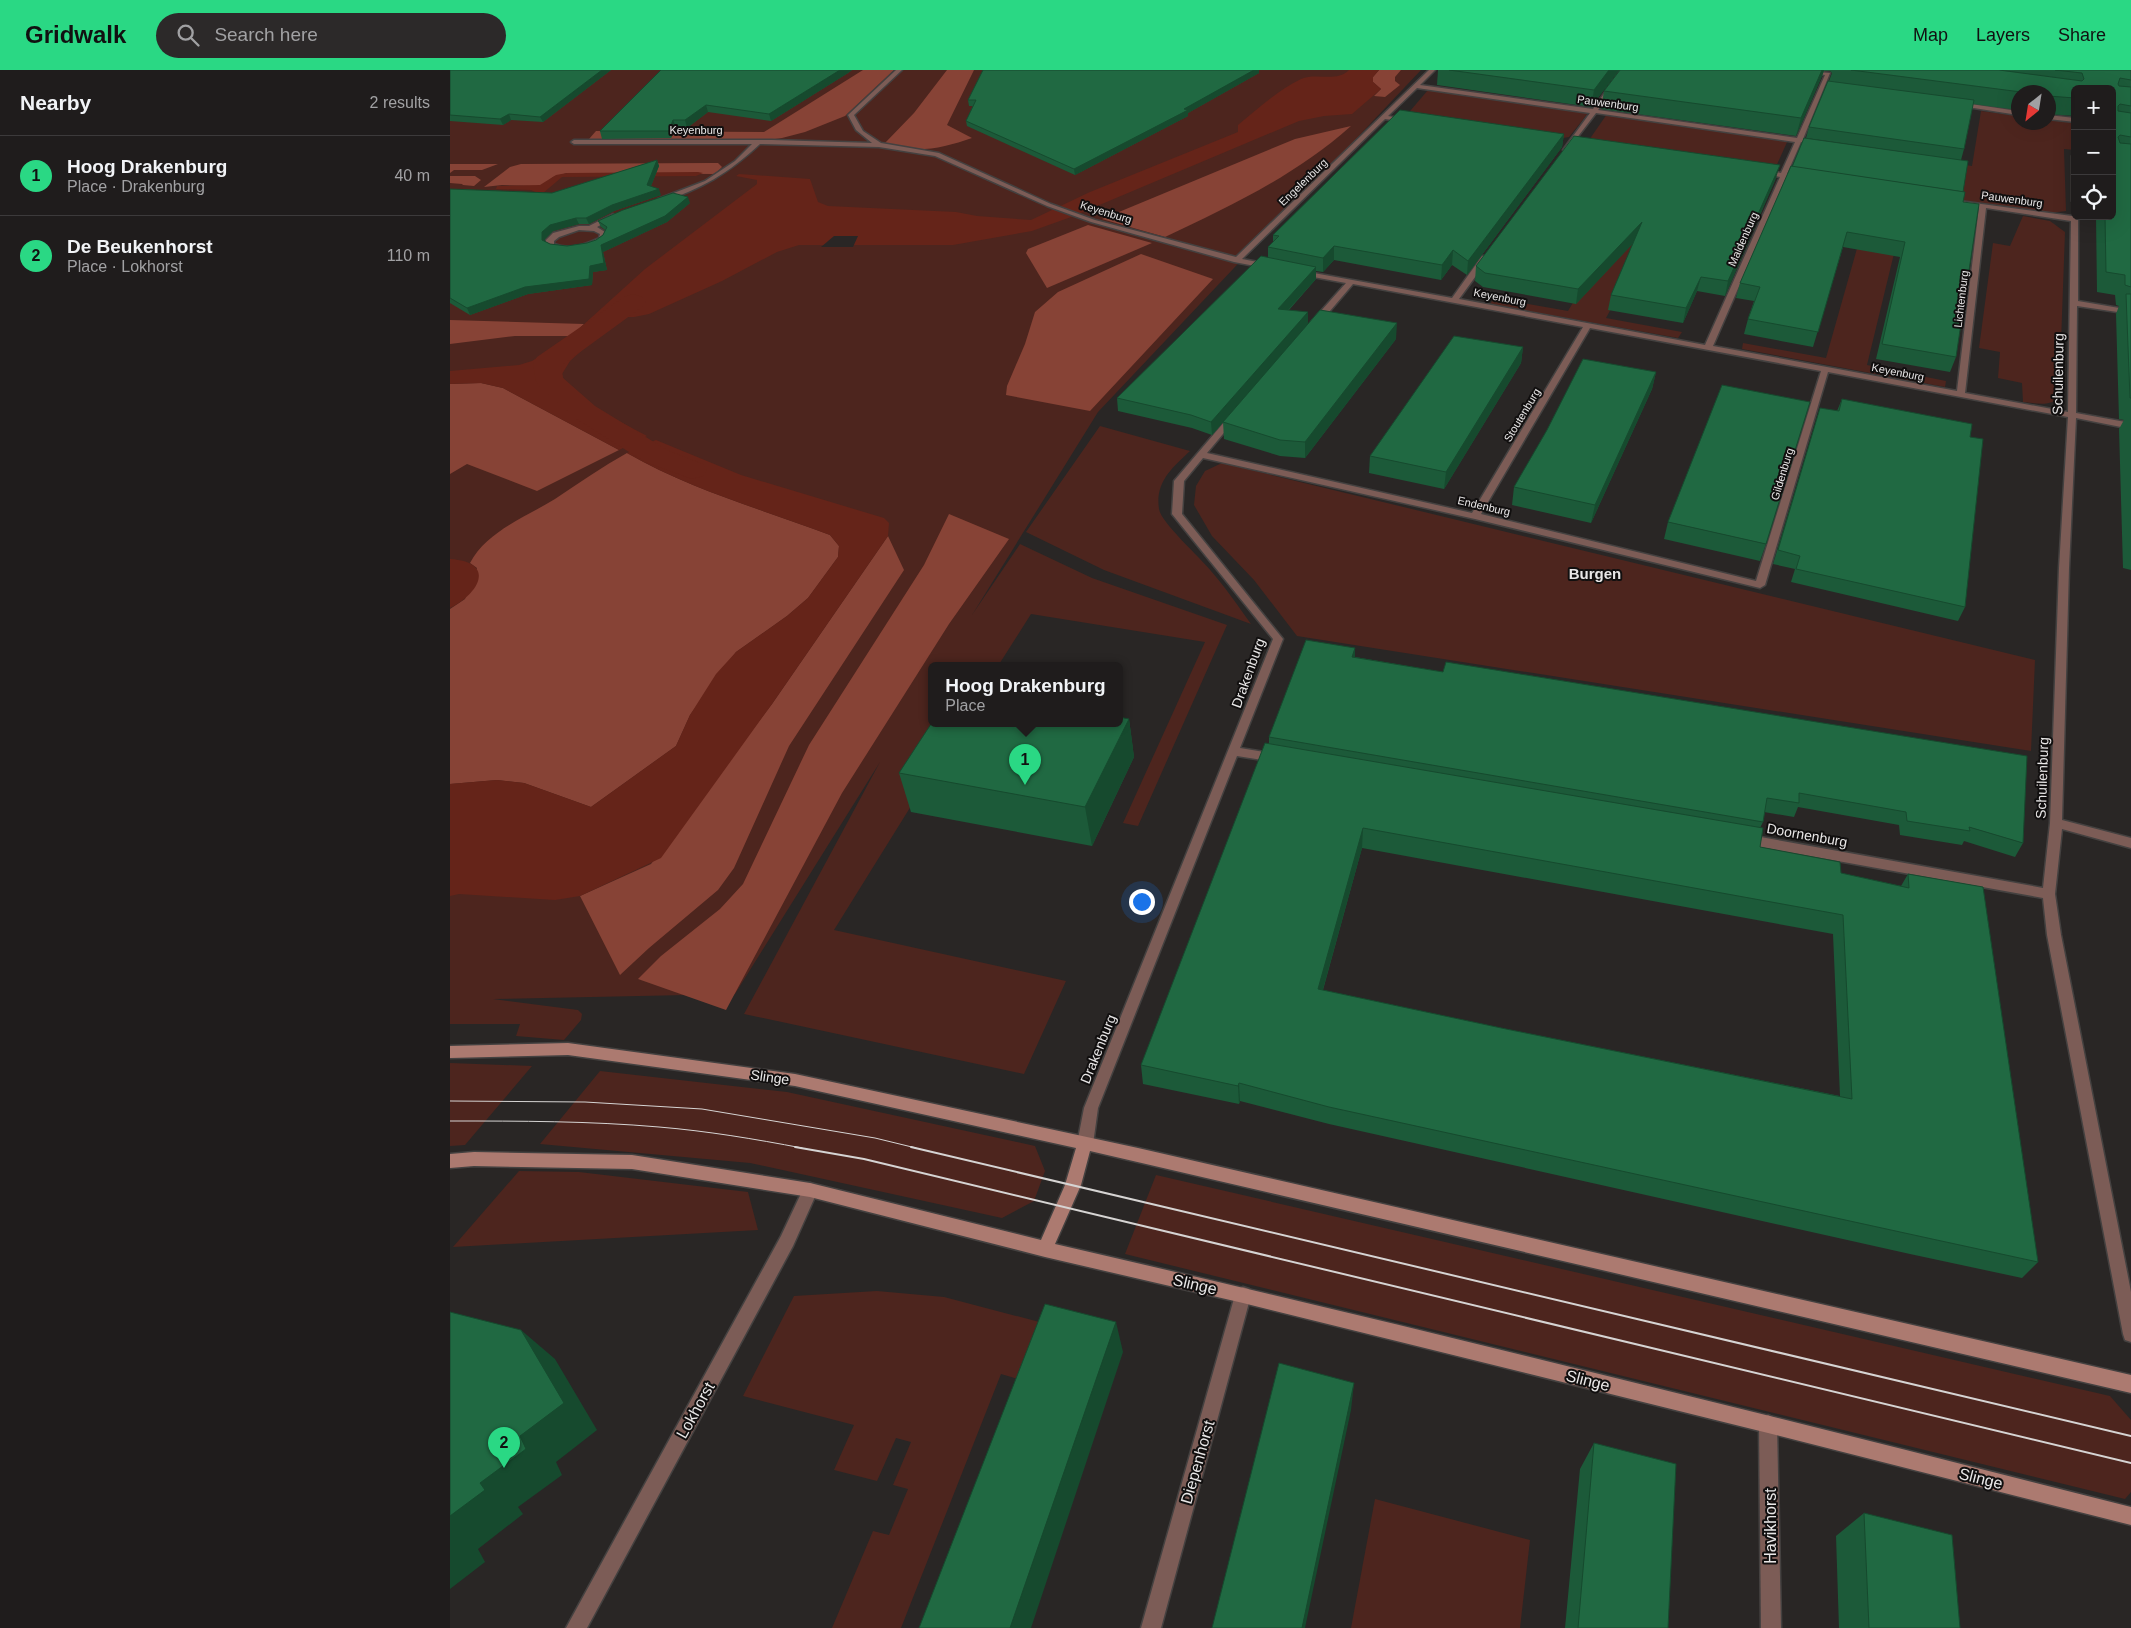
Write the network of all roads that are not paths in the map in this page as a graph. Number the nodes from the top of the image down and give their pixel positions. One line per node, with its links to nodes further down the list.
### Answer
1 (899, 70): 19 (street, Keyenburg)
2 (1432, 70): 5 (street, Engelenburg)
3 (1624, 70): 9 (street)
4 (1797, 70): 6 (street, Maldenburg)
5 (1415, 86): 9 (street, Pauwenburg); 11 (street, Engelenburg)
6 (1822, 87): 7 (street); 15 (street, Maldenburg)
7 (1831, 88)
8 (1947, 103): 10 (street)
9 (1594, 111): 15 (street, Pauwenburg); 20 (street)
10 (2011, 112)
11 (1383, 117): 14 (street); 35 (street, Engelenburg)
12 (2056, 118): 13 (street)
13 (2071, 120)
14 (1412, 122)
15 (1799, 140): 21 (street); 25 (street, Maldenburg)
16 (574, 142): 17 (street, Keyenburg)
17 (758, 142): 19 (street, Keyenburg); 28 (street)
18 (1560, 143): 20 (street)
19 (879, 145): 35 (street, Keyenburg)
20 (1570, 145): 22 (street); 23 (street)
21 (1831, 145)
22 (1579, 146)
23 (1558, 160)
24 (1754, 172): 25 (street)
25 (1784, 176): 26 (street); 44 (street, Maldenburg)
26 (1812, 180)
27 (1955, 201): 29 (street, Pauwenburg)
28 (650, 203)
29 (1984, 205): 31 (street, Pauwenburg); 46 (street, Lichtenburg)
30 (616, 214): 33 (street)
31 (2071, 217)
32 (2075, 220): 40 (street, Schuilenburg)
33 (591, 228): 33 (street)
34 (1488, 254): 39 (street)
35 (1237, 260): 36 (street, Keyenburg)
36 (1284, 269)
37 (1294, 271): 38 (street, Keyenburg)
38 (1351, 282): 39 (street, Keyenburg); 43 (street)
39 (1454, 300): 42 (street, Keyenburg)
40 (2073, 303): 41 (street); 48 (street, Schuilenburg)
41 (2131, 312)
42 (1588, 325): 44 (street, Keyenburg); 51 (street, Stoutenburg)
43 (1306, 333)
44 (1708, 348): 45 (street, Keyenburg)
45 (1825, 370): 46 (street, Keyenburg); 52 (street, Gildenburg)
46 (1961, 395): 48 (street, Keyenburg)
47 (1242, 406): 50 (street, Drakenburg)
48 (2072, 415): 49 (street, Keyenburg); 55 (street, Schuilenburg)
49 (2131, 426)
50 (1202, 455): 51 (street, Endenburg); 53 (street, Drakenburg)
51 (1475, 516): 52 (street, Endenburg)
52 (1760, 584)
53 (1234, 751): 54 (street); 60 (street, Drakenburg)
54 (1291, 760)
55 (2056, 823): 57 (street); 58 (street, Schuilenburg)
56 (1730, 837): 58 (street, Doornenburg)
57 (2131, 843)
58 (2049, 894): 65 (street, Schuilenburg)
59 (450, 1052): 60 (main road, Slinge)
60 (1086, 1144): 63 (main road); 66 (main road, Slinge)
61 (450, 1161): 62 (main road, Slinge)
62 (810, 1190): 63 (main road, Slinge); 69 (street, Lokhorst)
63 (1044, 1249): 64 (main road, Slinge)
64 (1243, 1295): 67 (main road, Slinge); 70 (street, Diepenhorst)
65 (2131, 1334)
66 (2131, 1384)
67 (1768, 1424): 68 (main road, Slinge); 71 (street, Havikhorst)
68 (2131, 1516)
69 (576, 1628)
70 (1151, 1628)
71 (1771, 1628)

